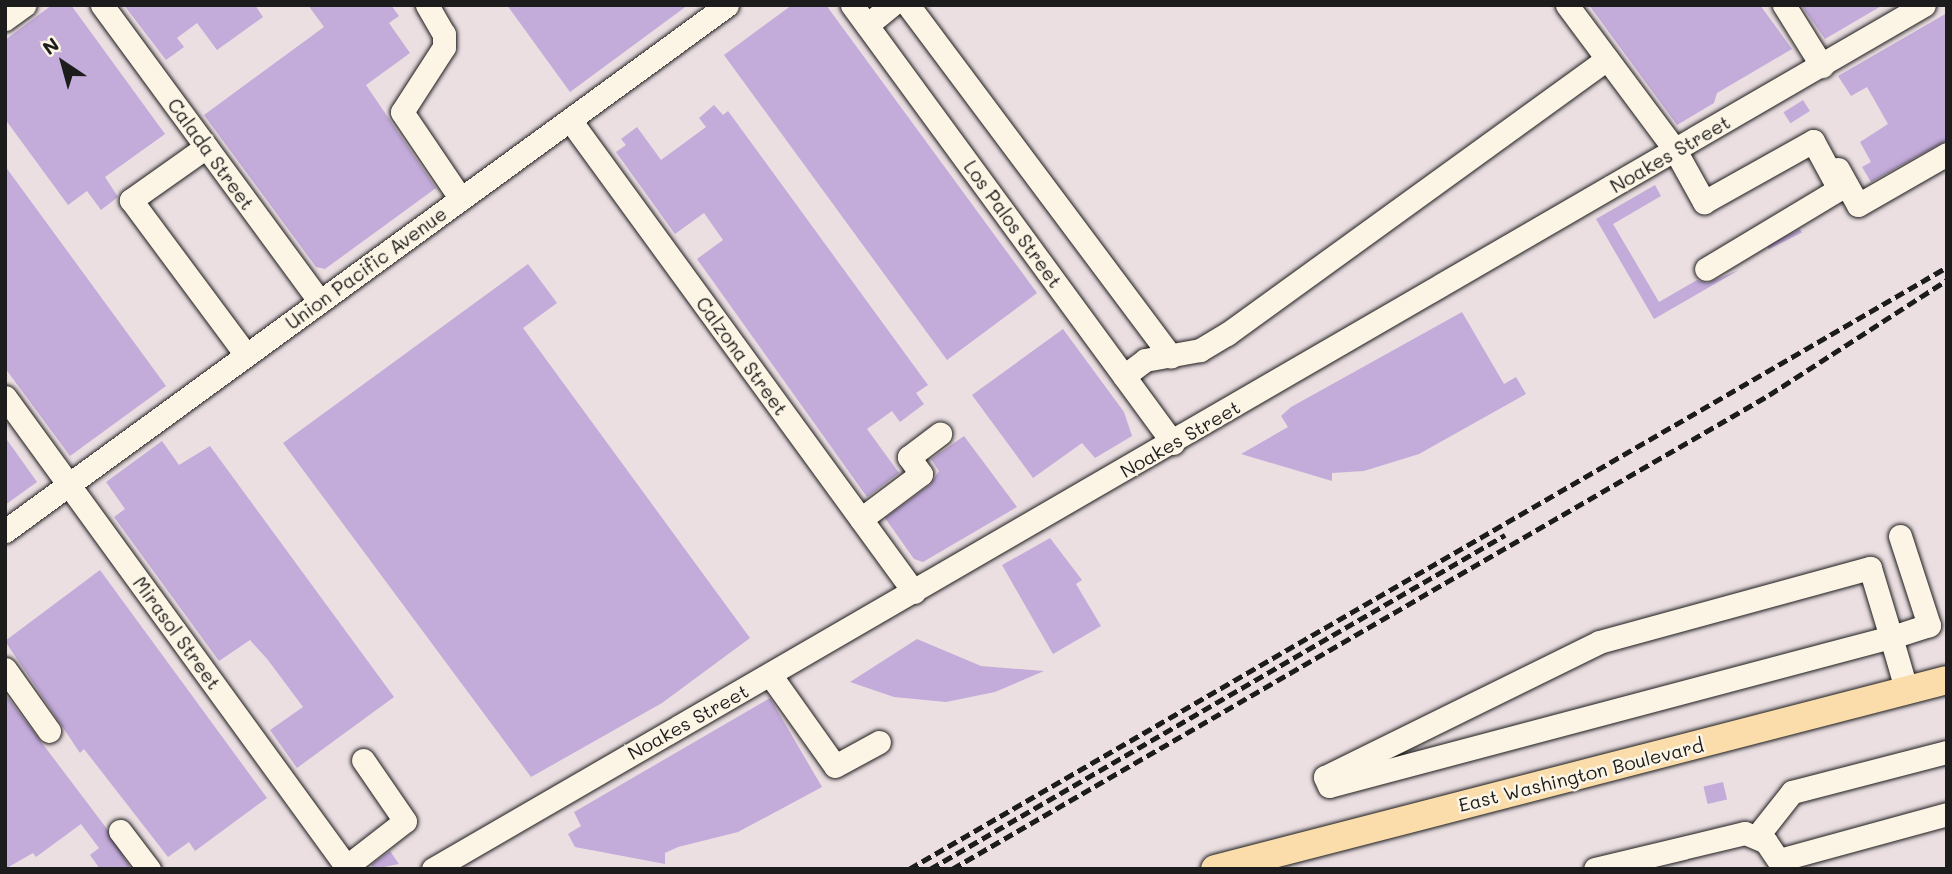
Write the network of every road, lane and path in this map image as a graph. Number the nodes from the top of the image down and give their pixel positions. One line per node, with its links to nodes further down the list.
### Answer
1 (24, 5): 11 (street)
2 (102, 5): 16 (street, Calada Street)
3 (428, 5): 20 (street)
4 (727, 5): 15 (street, Union Pacific Avenue)
5 (852, 5): 12 (street, Los Palos Street)
6 (892, 5): 12 (street)
7 (908, 5): 24 (street)
8 (1567, 5): 13 (street)
9 (1784, 5): 14 (street)
10 (1924, 5): 14 (street, Noakes Street)
11 (5, 19)
12 (867, 25): 25 (street, Los Palos Street)
13 (1607, 59): 17 (street); 24 (street)
14 (1816, 70): 17 (street, Noakes Street)
15 (570, 120): 20 (street, Union Pacific Avenue); 30 (street, Calzona Street)
16 (205, 146): 22 (street, Calada Street); 23 (street)
17 (1675, 150): 19 (street); 28 (street, Noakes Street)
18 (1947, 154): 19 (street)
19 (1821, 156): 21 (street)
20 (461, 199): 22 (street, Union Pacific Avenue)
21 (1706, 269)
22 (320, 302): 23 (street, Union Pacific Avenue)
23 (246, 355): 29 (street, Union Pacific Avenue)
24 (1171, 356): 25 (street)
25 (1124, 376): 28 (street, Los Palos Street)
26 (5, 397): 29 (street, Mirasol Street)
27 (940, 435): 30 (street)
28 (1173, 443): 33 (street, Noakes Street)
29 (69, 485): 31 (street, Union Pacific Avenue); 47 (street, Mirasol Street)
30 (861, 519): 33 (street, Calzona Street)
31 (5, 531)
32 (1900, 536): 34 (street)
33 (914, 592): 36 (street, Noakes Street)
34 (1891, 636): 34 (street); 38 (street)
35 (5, 669): 39 (street)
36 (771, 676): 40 (street); 49 (street, Noakes Street)
37 (1947, 680): 38 (main road, East Washington Boulevard)
38 (1908, 692): 50 (main road, East Washington Boulevard)
39 (49, 731)
40 (879, 742)
41 (1947, 751): 45 (street)
42 (363, 760): 47 (street)
43 (1947, 814): 46 (street)
44 (120, 831): 48 (street)
45 (1758, 835): 46 (street); 51 (street)
46 (1782, 864)
47 (347, 868)
48 (149, 869)
49 (433, 869)
50 (1215, 869)
51 (1595, 869)

